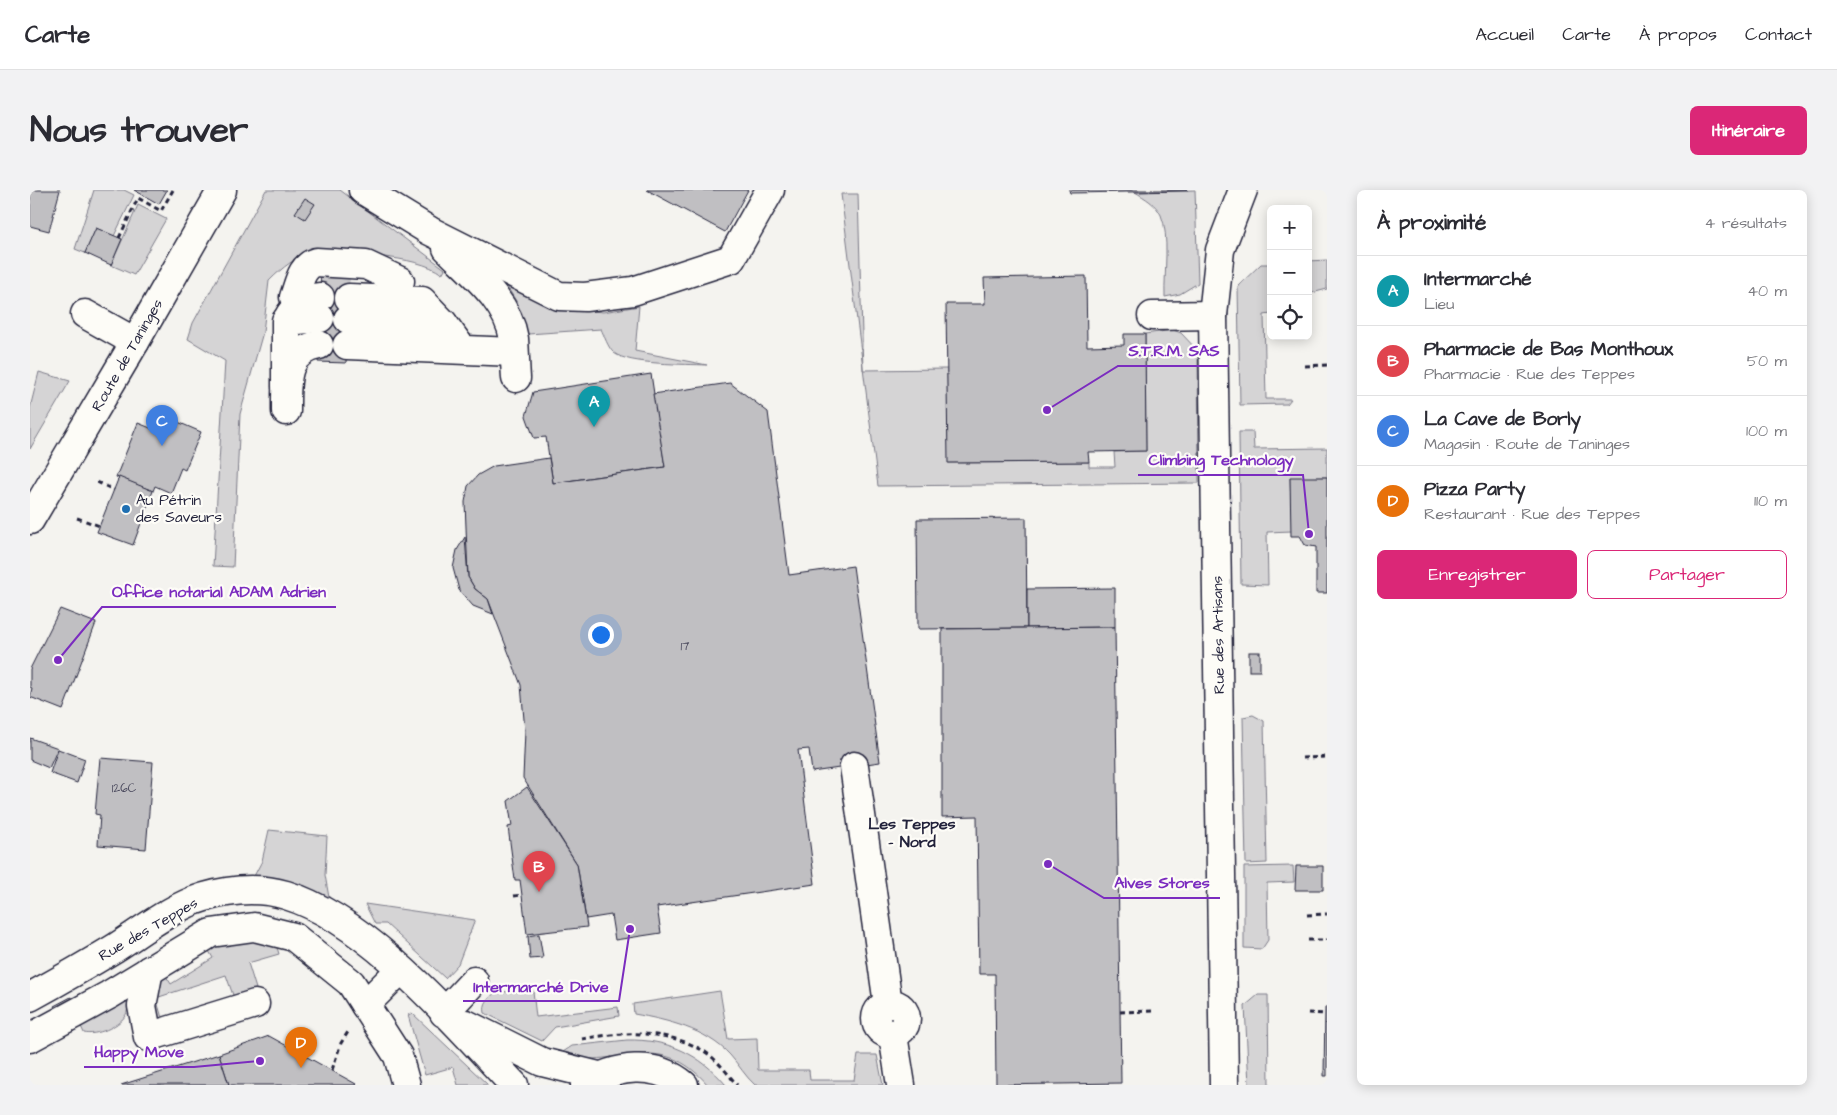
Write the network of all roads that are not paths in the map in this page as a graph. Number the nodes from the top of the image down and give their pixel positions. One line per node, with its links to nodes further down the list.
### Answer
1 (222, 190): 13 (street, Route de Taninges)
2 (362, 190): 5 (street)
3 (770, 190): 5 (street)
4 (1243, 190): 10 (street, Rue des Artisans)
5 (430, 231): 14 (street)
6 (400, 281): 7 (street); 8 (street); 15 (street)
7 (422, 301): 8 (street); 12 (street)
8 (348, 310): 12 (street); 14 (street)
9 (85, 314): 13 (street)
10 (1213, 315): 11 (street); 31 (street, Rue des Artisans)
11 (1152, 316)
12 (443, 323): 14 (street)
13 (135, 342): 16 (street, Route de Taninges)
14 (462, 349)
15 (286, 399)
16 (30, 520)
17 (854, 766): 30 (street)
18 (149, 970): 22 (street); 23 (street); 25 (street)
19 (400, 970): 21 (street, Rue des Teppes); 23 (street); 24 (street, Rue des Teppes)
20 (474, 981): 24 (street)
21 (30, 997)
22 (255, 1004)
23 (365, 1005): 27 (street)
24 (444, 1013): 26 (street, Rue des Teppes); 28 (street, Rue des Teppes)
25 (30, 1038)
26 (592, 1081): 29 (street)
27 (406, 1085)
28 (514, 1085)
29 (684, 1085)
30 (901, 1085)
31 (1224, 1085)

